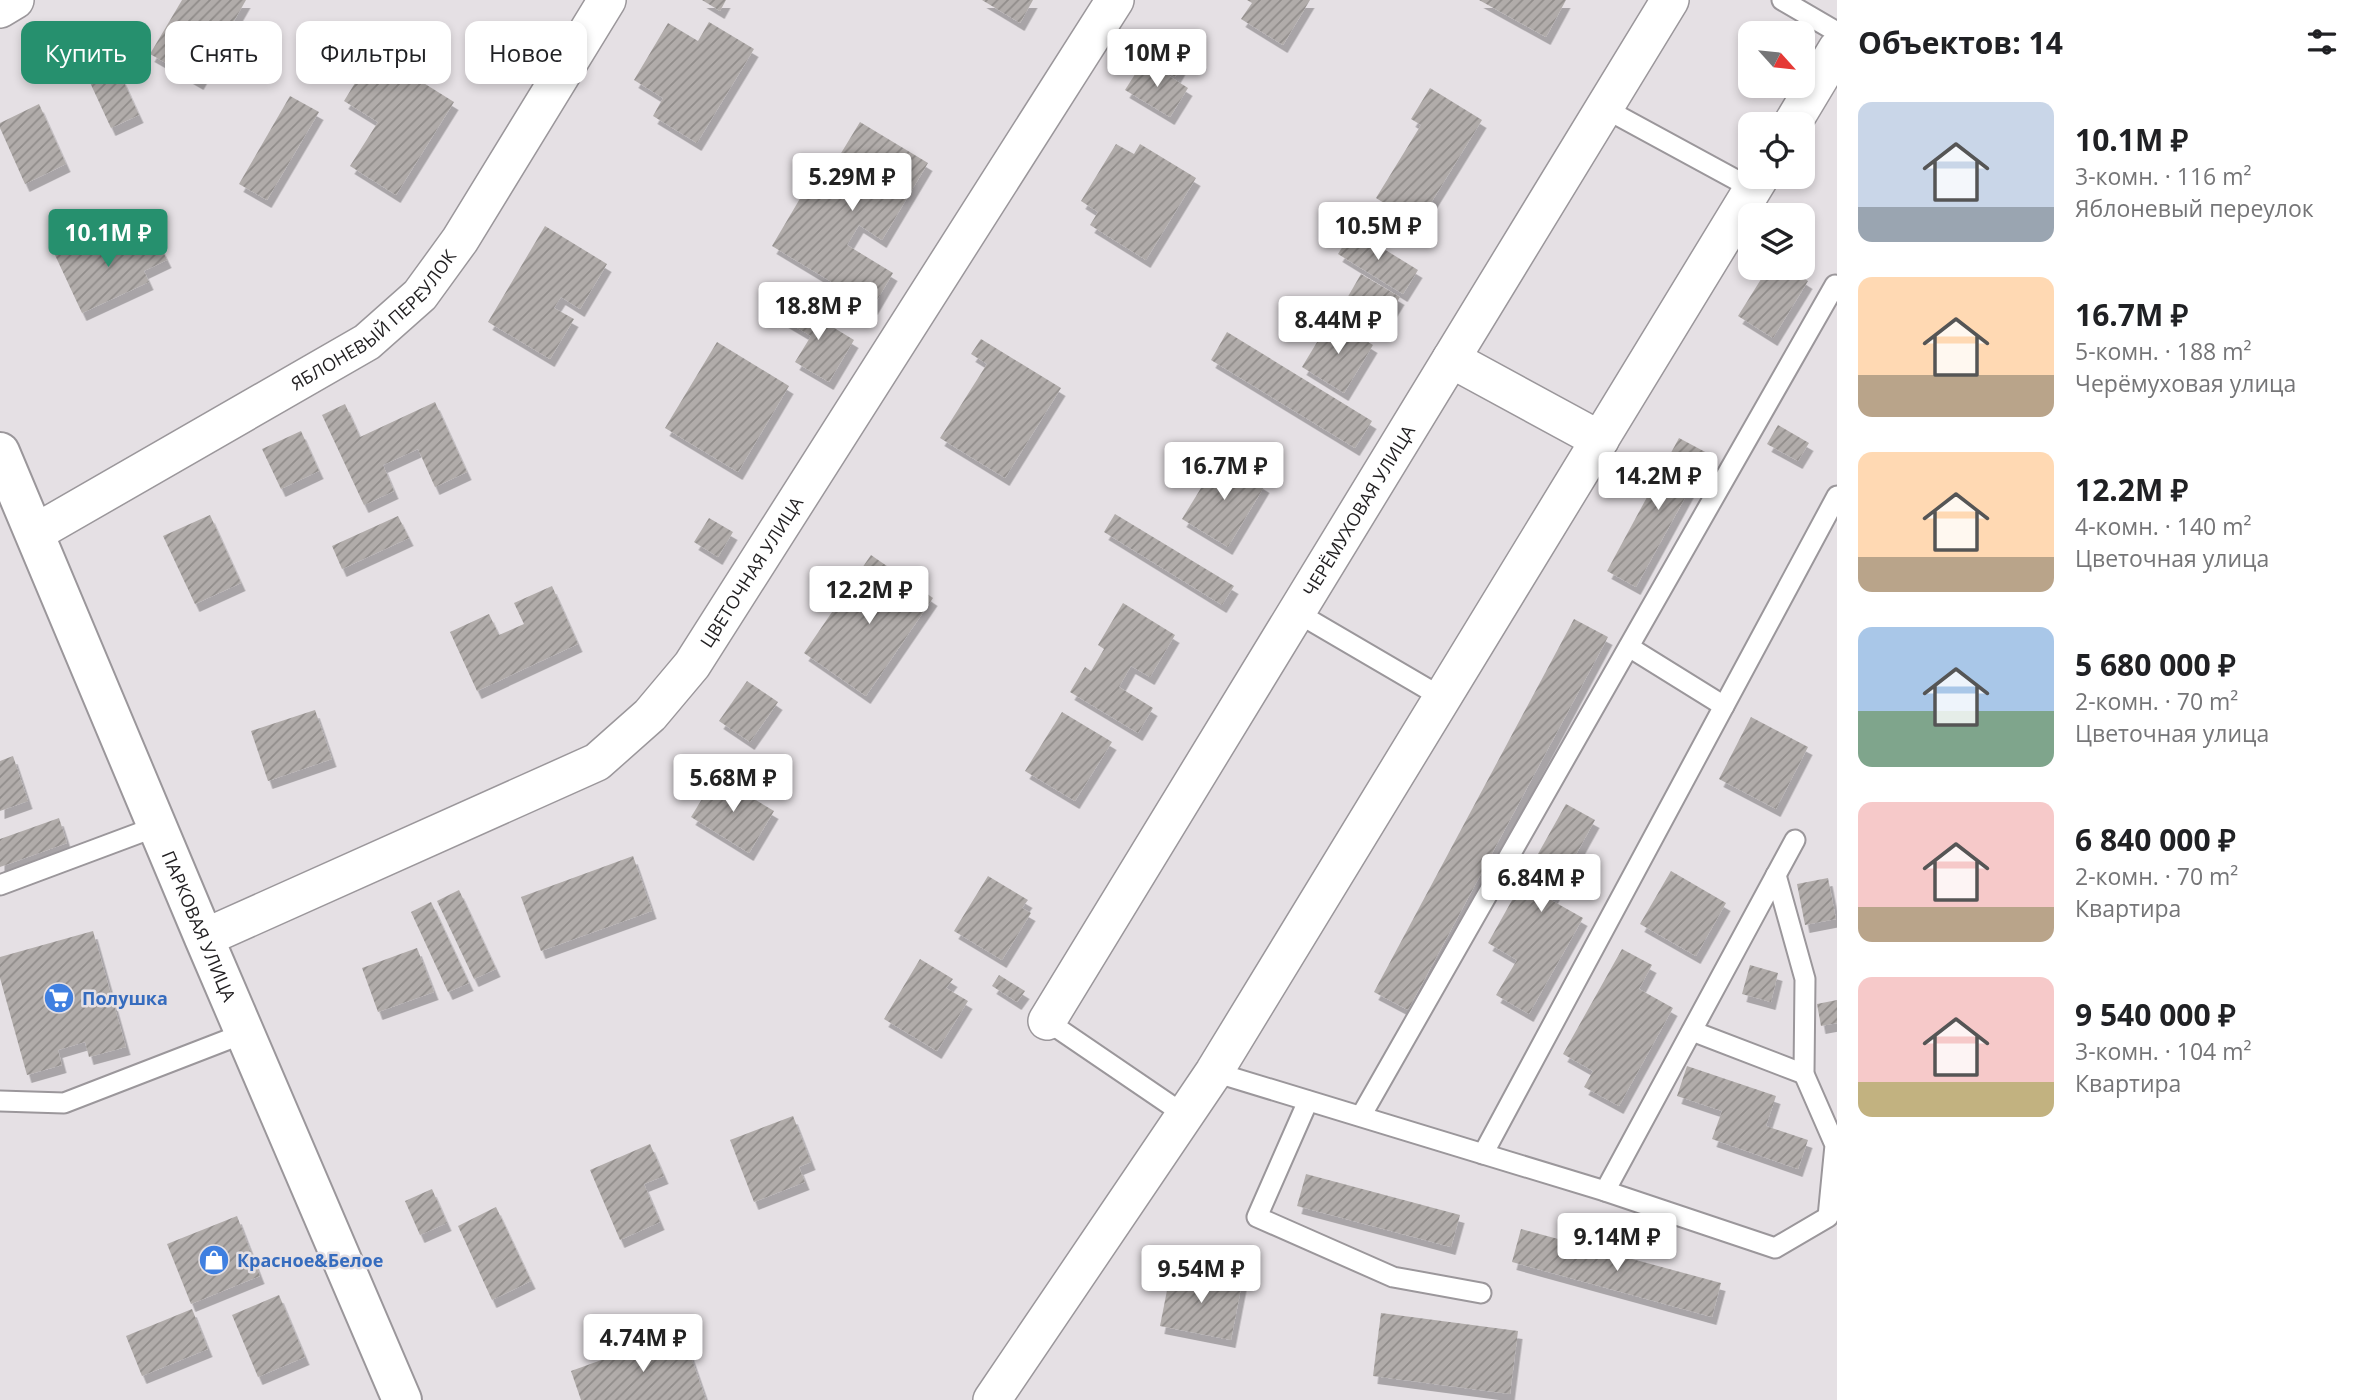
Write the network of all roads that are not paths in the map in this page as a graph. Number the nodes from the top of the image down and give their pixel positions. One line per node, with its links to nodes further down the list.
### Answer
1 (15, 0): 6 (street)
2 (607, 0): 19 (street, ЯБЛОНЕВЫЙ ПЕРЕУЛОК)
3 (1115, 0): 28 (street, ЦВЕТОЧНАЯ УЛИЦА)
4 (1670, 0): 9 (street, ЧЕРЁМУХОВАЯ УЛИЦА)
5 (1782, 0): 7 (lane)
6 (0, 9)
7 (1837, 32)
8 (1837, 49): 10 (street)
9 (1604, 108): 11 (lane); 15 (street, ЧЕРЁМУХОВАЯ УЛИЦА)
10 (1798, 112)
11 (1738, 174)
12 (1752, 189): 16 (street)
13 (1836, 281): 14 (lane); 21 (lane)
14 (1837, 313)
15 (1451, 359): 16 (street); 20 (street, ЧЕРЁМУХОВАЯ УЛИЦА)
16 (1600, 440): 22 (street)
17 (0, 452): 19 (street, ПАРКОВАЯ УЛИЦА)
18 (1837, 496): 23 (lane)
19 (35, 533): 24 (street, ПАРКОВАЯ УЛИЦА)
20 (1296, 612): 22 (lane); 29 (street, ЧЕРЁМУХОВАЯ УЛИЦА)
21 (1629, 647): 23 (lane); 37 (lane)
22 (1443, 698): 32 (street)
23 (1724, 706): 38 (lane)
24 (158, 827): 27 (lane); 28 (street, ПАРКОВАЯ УЛИЦА)
25 (1795, 840): 26 (lane)
26 (1776, 875): 30 (lane); 33 (lane)
27 (0, 885)
28 (204, 938): 31 (street, ПАРКОВАЯ УЛИЦА)
29 (1047, 1021): 36 (lane)
30 (1692, 1031): 33 (lane); 39 (lane)
31 (245, 1033): 34 (lane); 41 (street, ПАРКОВАЯ УЛИЦА)
32 (1214, 1072): 35 (lane); 36 (street)
33 (1804, 1074): 39 (lane)
34 (1, 1097)
35 (1308, 1101): 37 (lane); 40 (lane)
36 (1185, 1115): 42 (street)
37 (1361, 1116): 38 (lane)
38 (1483, 1154): 39 (lane)
39 (1605, 1191)
40 (1481, 1293)
41 (402, 1400)
42 (992, 1400)

